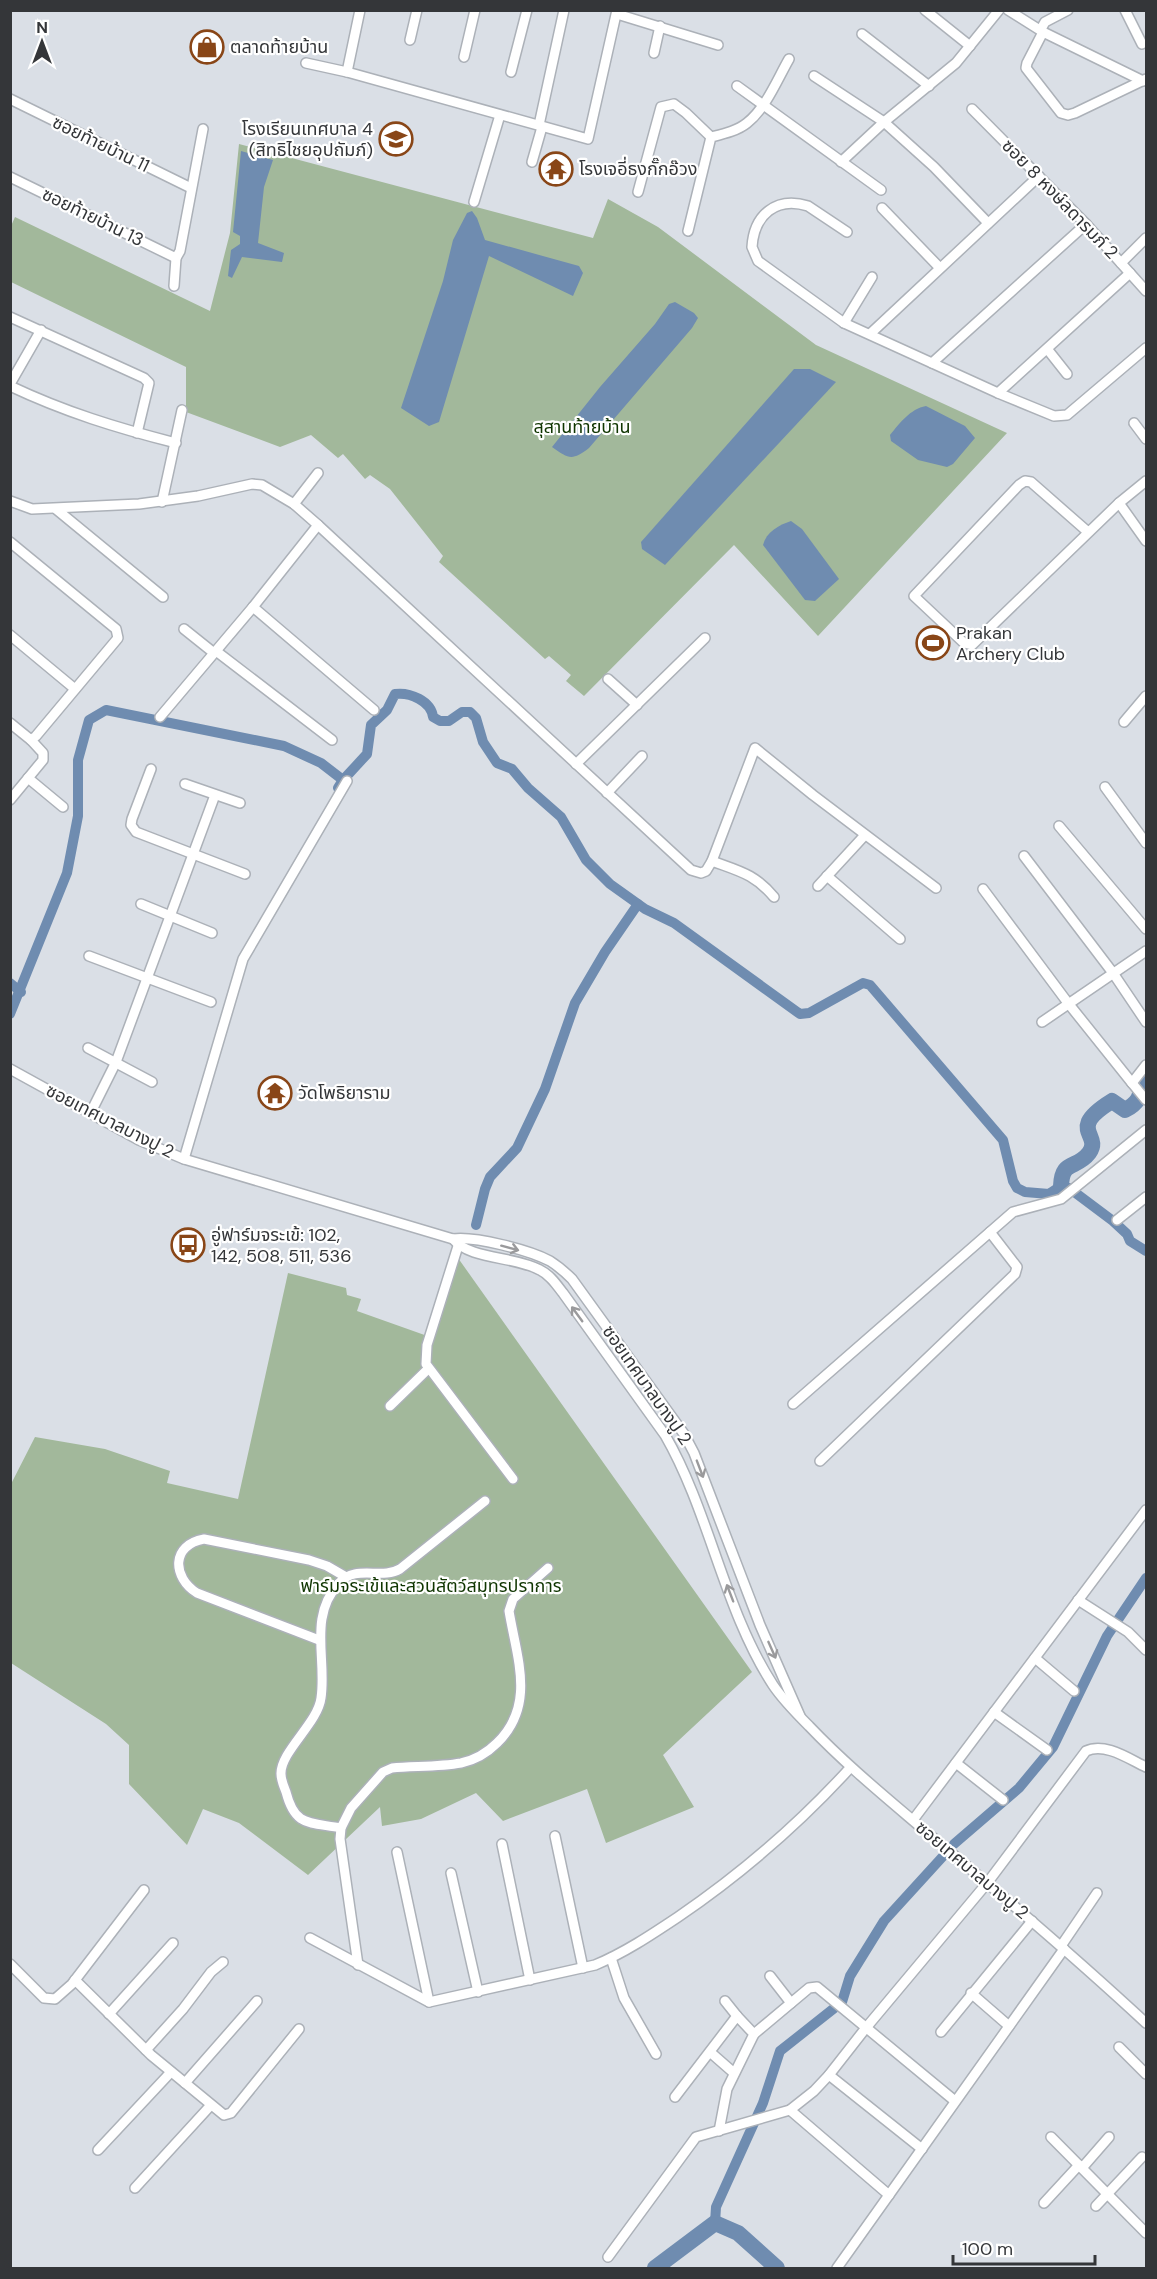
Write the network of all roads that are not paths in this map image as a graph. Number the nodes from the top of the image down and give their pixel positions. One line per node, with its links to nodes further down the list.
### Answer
1 (360, 10): 23 (street)
2 (417, 10): 15 (street)
3 (475, 10): 20 (street)
4 (527, 10): 24 (street)
5 (564, 10): 34 (street)
6 (925, 10): 18 (street)
7 (999, 10): 18 (street)
8 (1008, 10): 13 (street)
9 (1068, 10): 13 (street)
10 (1125, 10): 16 (street)
11 (617, 12): 12 (street); 34 (street)
12 (660, 26): 17 (street); 19 (street)
13 (1042, 31): 26 (street); 26 (street)
14 (862, 34): 28 (street)
15 (410, 40)
16 (1142, 44)
17 (718, 45)
18 (970, 46): 28 (street)
19 (654, 53)
20 (464, 57)
21 (789, 59): 30 (street)
22 (306, 63): 23 (street)
23 (347, 72): 32 (street)
24 (511, 72)
25 (814, 76): 33 (street)
26 (1145, 80)
27 (737, 86): 30 (street)
28 (929, 86): 33 (street)
29 (10, 99): 41 (street, ซอยท้ายบ้าน 11)
30 (763, 105): 36 (street); 38 (street)
31 (972, 109): 39 (street, ซอย 8 หงษ์ลดารมภ์ 2)
32 (500, 115): 34 (street); 44 (street)
33 (884, 122): 38 (street); 46 (street)
34 (540, 126): 37 (street)
35 (203, 129): 41 (street)
36 (711, 137): 43 (street); 48 (street)
37 (532, 162)
38 (840, 162): 42 (street)
39 (1039, 176): 46 (street); 47 (street, ซอย 8 หงษ์ลดารมภ์ 2)
40 (10, 177): 51 (street, ซอยท้ายบ้าน 13)
41 (191, 188): 51 (street)
42 (881, 190)
43 (638, 192)
44 (474, 202)
45 (882, 208): 53 (street)
46 (988, 223): 53 (street)
47 (1086, 224): 52 (street, ซอย 8 หงษ์ลดารมภ์ 2); 64 (street)
48 (688, 231)
49 (848, 232): 59 (street)
50 (1146, 238): 52 (street)
51 (176, 258): 56 (street)
52 (1121, 263): 54 (street, ซอย 8 หงษ์ลดารมภ์ 2)
53 (939, 267): 61 (street)
54 (1130, 273): 57 (street, ซอย 8 หงษ์ลดารมภ์ 2); 63 (street)
55 (872, 277): 59 (street)
56 (174, 286)
57 (1146, 291)
58 (10, 317): 60 (street)
59 (844, 323): 61 (street)
60 (41, 330): 66 (street); 70 (street)
61 (870, 334): 64 (street)
62 (1146, 348): 67 (street)
63 (1048, 350): 65 (street); 67 (street)
64 (932, 363): 67 (street)
65 (1067, 374)
66 (10, 385): 70 (street)
67 (998, 393)
68 (182, 410): 72 (street)
69 (1134, 423): 71 (street)
70 (137, 433): 72 (street)
71 (1146, 439)
72 (176, 443): 76 (street)
73 (318, 473): 78 (street)
74 (1146, 480): 77 (street)
75 (10, 501): 79 (street)
76 (162, 502): 78 (street); 79 (street)
77 (1119, 503): 81 (street); 83 (street)
78 (294, 504): 80 (street)
79 (56, 508): 84 (street)
80 (318, 525): 85 (street); 101 (street)
81 (1088, 532): 81 (street)
82 (10, 542): 91 (street)
83 (1146, 542)
84 (163, 597)
85 (253, 607): 89 (street); 94 (street)
86 (183, 630): 89 (street)
87 (10, 635): 91 (street)
88 (705, 638): 93 (street)
89 (215, 652): 95 (street); 99 (street)
90 (608, 679): 93 (street)
91 (75, 689): 98 (street)
92 (1146, 696): 96 (street)
93 (637, 705): 101 (street)
94 (374, 710)
95 (159, 717)
96 (1124, 722)
97 (10, 723): 98 (street)
98 (31, 740): 103 (street)
99 (332, 740)
100 (642, 756): 107 (street)
101 (576, 764): 107 (street)
102 (151, 769): 115 (street)
103 (28, 778): 109 (street); 111 (street)
104 (347, 782): 146 (street)
105 (185, 784): 108 (street)
106 (1105, 787): 114 (street)
107 (607, 793): 117 (street)
108 (215, 795): 110 (street); 115 (street)
109 (10, 800)
110 (240, 803)
111 (63, 807)
112 (1059, 826): 126 (street)
113 (865, 835): 117 (street); 119 (street); 121 (street)
114 (1146, 843)
115 (193, 854): 118 (street); 125 (street)
116 (1024, 856): 131 (street)
117 (712, 861): 123 (street)
118 (245, 874)
119 (827, 876): 120 (street); 128 (street)
120 (818, 886)
121 (936, 888)
122 (983, 889): 134 (street)
123 (774, 897)
124 (141, 904): 125 (street)
125 (169, 916): 127 (street); 132 (street)
126 (1146, 928)
127 (212, 933)
128 (900, 939)
129 (1146, 951): 131 (street)
130 (88, 956): 132 (street)
131 (1113, 973): 134 (street); 136 (street)
132 (146, 977): 133 (street); 138 (street)
133 (211, 1002)
134 (1068, 1003): 135 (street); 142 (street)
135 (1042, 1022)
136 (1146, 1022)
137 (88, 1048): 138 (street)
138 (116, 1062): 141 (street); 144 (street)
139 (1146, 1065): 142 (street)
140 (10, 1069): 144 (street, ซอยเทศบาลบางปู 2)
141 (152, 1082)
142 (1132, 1083): 143 (street)
143 (1146, 1100)
144 (91, 1112): 146 (street, ซอยเทศบาลบางปู 2)
145 (1146, 1130): 149 (street)
146 (184, 1159): 150 (street, ซอยเทศบาลบางปู 2)
147 (1146, 1197): 148 (street)
148 (1117, 1220)
149 (990, 1232): 152 (street); 154 (street)
150 (456, 1242): 151 (street); 167 (street, ซอยเทศบาลบางปู 2, one-way to 150); 167 (street, ซอยเทศบาลบางปู 2, one-way to 167)
151 (428, 1369): 153 (street); 155 (street)
152 (793, 1404)
153 (390, 1406)
154 (820, 1461)
155 (513, 1479)
156 (485, 1501): 159 (street)
157 (1146, 1510): 160 (street)
158 (548, 1568): 174 (street)
159 (346, 1576): 162 (street); 162 (street)
160 (1078, 1600): 163 (street); 164 (street)
161 (1146, 1633): 163 (street)
162 (319, 1640): 174 (street)
163 (1143, 1646)
164 (1035, 1658): 165 (street); 166 (street)
165 (1074, 1691)
166 (994, 1712): 168 (street); 169 (street)
167 (800, 1716): 171 (street, ซอยเทศบาลบางปู 2)
168 (1047, 1750)
169 (956, 1763): 172 (street); 173 (street)
170 (1146, 1767): 179 (street)
171 (850, 1768): 173 (street, ซอยเทศบาลบางปู 2); 186 (street)
172 (1003, 1800)
173 (913, 1820): 179 (street, ซอยเทศบาลบางปู 2)
174 (341, 1828): 189 (street)
175 (555, 1836): 190 (street)
176 (502, 1844): 193 (street)
177 (398, 1852): 198 (street)
178 (451, 1873): 194 (street)
179 (988, 1882): 182 (street, ซอยเทศบาลบางปู 2); 204 (street)
180 (144, 1890): 192 (street)
181 (1097, 1893): 185 (street)
182 (1032, 1921): 185 (street, ซอยเทศบาลบางปู 2); 195 (street)
183 (310, 1938): 189 (street)
184 (173, 1943): 200 (street)
185 (1063, 1947): 202 (street, ซอยเทศบาลบางปู 2); 203 (street)
186 (611, 1958): 190 (street); 211 (street)
187 (223, 1962): 209 (street)
188 (10, 1964): 192 (street)
189 (358, 1965): 198 (street)
190 (583, 1968): 193 (street)
191 (770, 1976): 199 (street)
192 (75, 1980): 200 (street)
193 (530, 1980): 194 (street)
194 (478, 1992): 198 (street)
195 (971, 1994): 203 (street); 206 (street)
196 (257, 2001): 216 (street)
197 (725, 2001): 201 (street)
198 (429, 2002)
199 (791, 2003): 204 (street); 207 (street)
200 (109, 2014): 209 (street)
201 (737, 2016): 207 (street); 210 (street)
202 (1146, 2023)
203 (1009, 2026): 218 (street)
204 (865, 2028): 215 (street); 218 (street)
205 (299, 2029): 219 (street)
206 (941, 2032)
207 (754, 2034): 213 (street)
208 (1119, 2047): 214 (street)
209 (146, 2050): 212 (street)
210 (710, 2052): 213 (street); 217 (street)
211 (656, 2054)
212 (171, 2072): 216 (street); 225 (street)
213 (734, 2073): 221 (street)
214 (1146, 2074)
215 (829, 2075): 220 (street); 224 (street)
216 (185, 2083): 219 (street)
217 (675, 2097)
218 (955, 2101): 224 (street)
219 (211, 2104): 228 (street)
220 (790, 2110): 221 (street); 230 (street)
221 (719, 2131): 234 (street)
222 (1051, 2137): 227 (street)
223 (1109, 2137): 227 (street)
224 (922, 2149): 230 (street)
225 (98, 2150)
226 (1142, 2157): 229 (street)
227 (1080, 2167): 229 (street); 231 (street)
228 (135, 2188)
229 (1108, 2194): 232 (street); 233 (street)
230 (889, 2195): 235 (street)
231 (1044, 2203)
232 (1096, 2205)
233 (1146, 2233)
234 (608, 2257)
235 (837, 2268)

